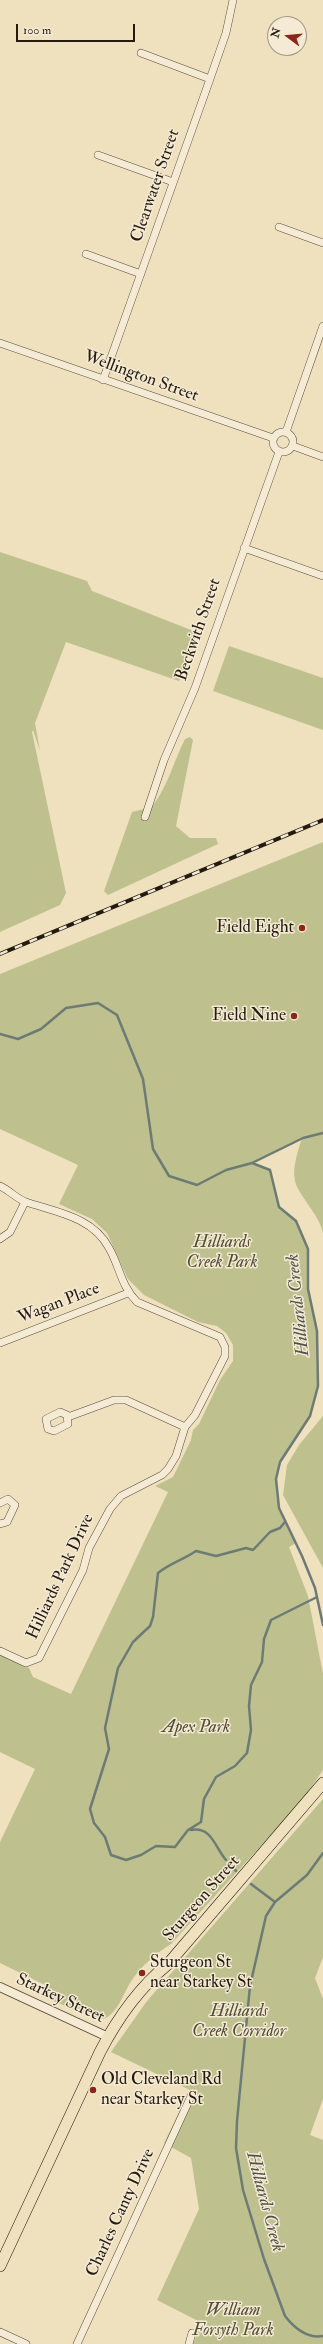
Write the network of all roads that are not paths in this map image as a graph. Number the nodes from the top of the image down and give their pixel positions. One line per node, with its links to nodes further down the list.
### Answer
1 (233, 0): 3 (street, Clearwater Street)
2 (141, 53): 3 (street)
3 (210, 79): 5 (street, Clearwater Street)
4 (98, 155): 5 (street)
5 (173, 182): 9 (street, Clearwater Street)
6 (279, 227): 7 (street)
7 (323, 243)
8 (86, 254): 9 (street)
9 (141, 274): 12 (street, Clearwater Street)
10 (323, 326): 13 (street)
11 (0, 343): 12 (street, Wellington Street)
12 (103, 380): 14 (street, Wellington Street)
13 (286, 432): 14 (street); 15 (street)
14 (273, 438): 16 (street)
15 (293, 446): 16 (street); 17 (street)
16 (279, 452): 18 (street, Beckwith Street)
17 (323, 457)
18 (244, 548): 19 (street); 20 (street, Beckwith Street)
19 (323, 576)
20 (145, 817)
21 (0, 1186): 22 (street, Hilliards Park Drive)
22 (24, 1202): 23 (street); 24 (street, Hilliards Park Drive)
23 (0, 1239)
24 (128, 1293): 25 (street, Wagan Place); 27 (street, Hilliards Park Drive)
25 (0, 1342)
26 (68, 1418): 27 (street)
27 (185, 1427): 30 (street, Hilliards Park Drive)
28 (0, 1503): 29 (street)
29 (0, 1524)
30 (0, 1651)
31 (323, 1783): 33 (main road, Sturgeon Street)
32 (0, 1987): 33 (street, Starkey Street)
33 (108, 2037): 35 (main road, Sturgeon Street)
34 (192, 2094): 39 (street, Charles Canty Drive)
35 (0, 2266)
36 (0, 2332): 38 (street)
37 (192, 2333): 40 (street)
38 (26, 2344)
39 (77, 2344)
40 (189, 2344)

